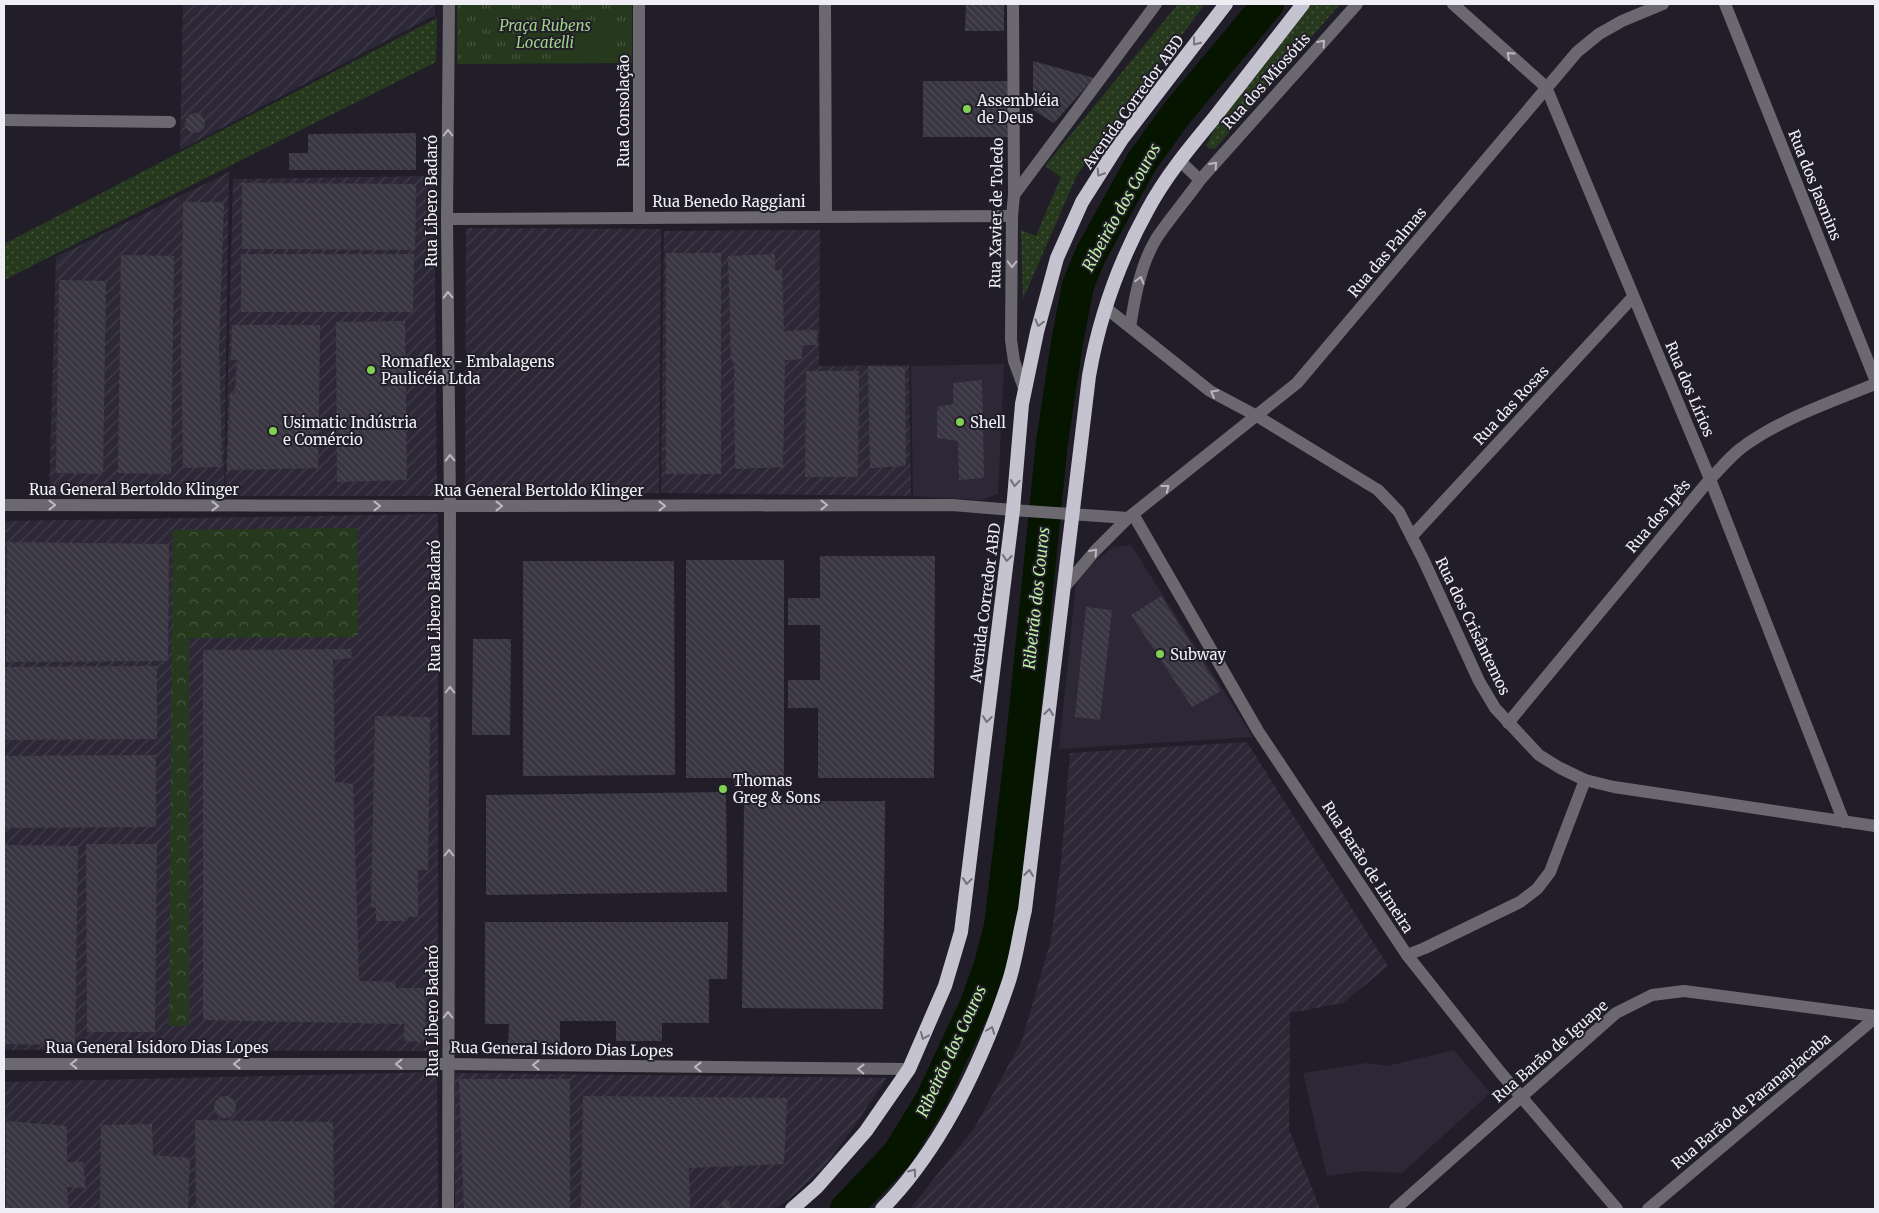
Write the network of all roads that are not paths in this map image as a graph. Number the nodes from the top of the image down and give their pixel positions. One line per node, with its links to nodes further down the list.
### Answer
1 (449, 4): 21 (street, Rua Libero Badaró, one-way to 1)
2 (639, 4): 20 (street, Rua Consolação)
3 (825, 4): 18 (street)
4 (1013, 4): 17 (street, Rua Xavier de Toledo)
5 (1156, 4): 17 (street)
6 (1226, 4): 27 (highway, Avenida Corredor ABD, one-way to 27)
7 (1303, 4): 15 (highway)
8 (1357, 4): 16 (street, Rua dos Miosótis, one-way to 8)
9 (1453, 4): 12 (street, Rua dos Lírios, one-way to 9)
10 (1664, 4): 12 (street, Rua das Palmas)
11 (1724, 4): 25 (street, Rua dos Jasmins)
12 (1546, 87): 22 (street, Rua dos Lírios); 28 (street, Rua das Palmas)
13 (4, 120): 14 (street)
14 (170, 122)
15 (1180, 160): 16 (street); 23 (highway)
16 (1200, 180): 24 (street, Rua dos Miosótis, one-way to 16)
17 (1014, 195): 19 (street, Rua Xavier de Toledo)
18 (826, 216): 19 (street, Rua Benedo Raggiani); 20 (street, Rua Benedo Raggiani)
19 (1012, 216): 27 (street, Rua Xavier de Toledo, one-way to 27)
20 (639, 218): 21 (street, Rua Benedo Raggiani)
21 (447, 220): 31 (street, Rua Libero Badaró, one-way to 21)
22 (1633, 297): 29 (street, Rua dos Lírios); 35 (street, Rua das Rosas)
23 (1106, 308): 24 (street, Rua dos Crisântemos); 33 (highway)
24 (1130, 327): 28 (street, Rua dos Crisântemos, one-way to 24)
25 (1875, 379)
26 (1875, 384): 29 (street, Rua dos Ipês)
27 (1025, 391): 32 (highway, Avenida Corredor ABD, one-way to 32)
28 (1257, 416): 34 (street, Rua das Palmas, one-way to 28); 35 (street, Rua dos Crisântemos)
29 (1710, 479): 37 (street, Rua dos Ipês); 39 (street, Rua dos Lírios)
30 (4, 505): 31 (street, Rua General Bertoldo Klinger, one-way to 31)
31 (450, 506): 32 (street, Rua General Bertoldo Klinger, one-way to 32); 44 (street, Rua Libero Badaró, one-way to 31)
32 (1019, 510): 33 (street, Rua General Bertoldo Klinger); 45 (highway, Avenida Corredor ABD, one-way to 45)
33 (1067, 514): 34 (street); 36 (highway)
34 (1130, 516): 36 (street, Rua das Palmas, one-way to 34); 41 (street, Rua Barão de Limeira)
35 (1412, 536): 37 (street, Rua dos Crisântemos)
36 (1063, 589): 49 (highway, one-way to 36)
37 (1508, 723): 38 (street, Rua dos Crisântemos)
38 (1585, 780): 39 (street, Rua dos Crisântemos); 41 (street)
39 (1844, 822): 40 (street, Rua dos Crisântemos)
40 (1875, 826)
41 (1407, 955): 46 (street, Rua Barão de Limeira)
42 (1875, 1017): 46 (street, Rua Barão de Iguape); 52 (street, Rua Barão de Paranapiacaba)
43 (4, 1064): 44 (street, Rua General Isidoro Dias Lopes, one-way to 43)
44 (448, 1064): 45 (street, Rua General Isidoro Dias Lopes, one-way to 44); 47 (street, Rua Libero Badaró)
45 (909, 1070): 48 (highway, Avenida Corredor ABD)
46 (1521, 1097): 50 (street, Rua Barão de Iguape); 51 (street, Rua Barão de Limeira)
47 (448, 1209)
48 (792, 1209)
49 (882, 1209)
50 (1395, 1209)
51 (1617, 1209)
52 (1648, 1209)

